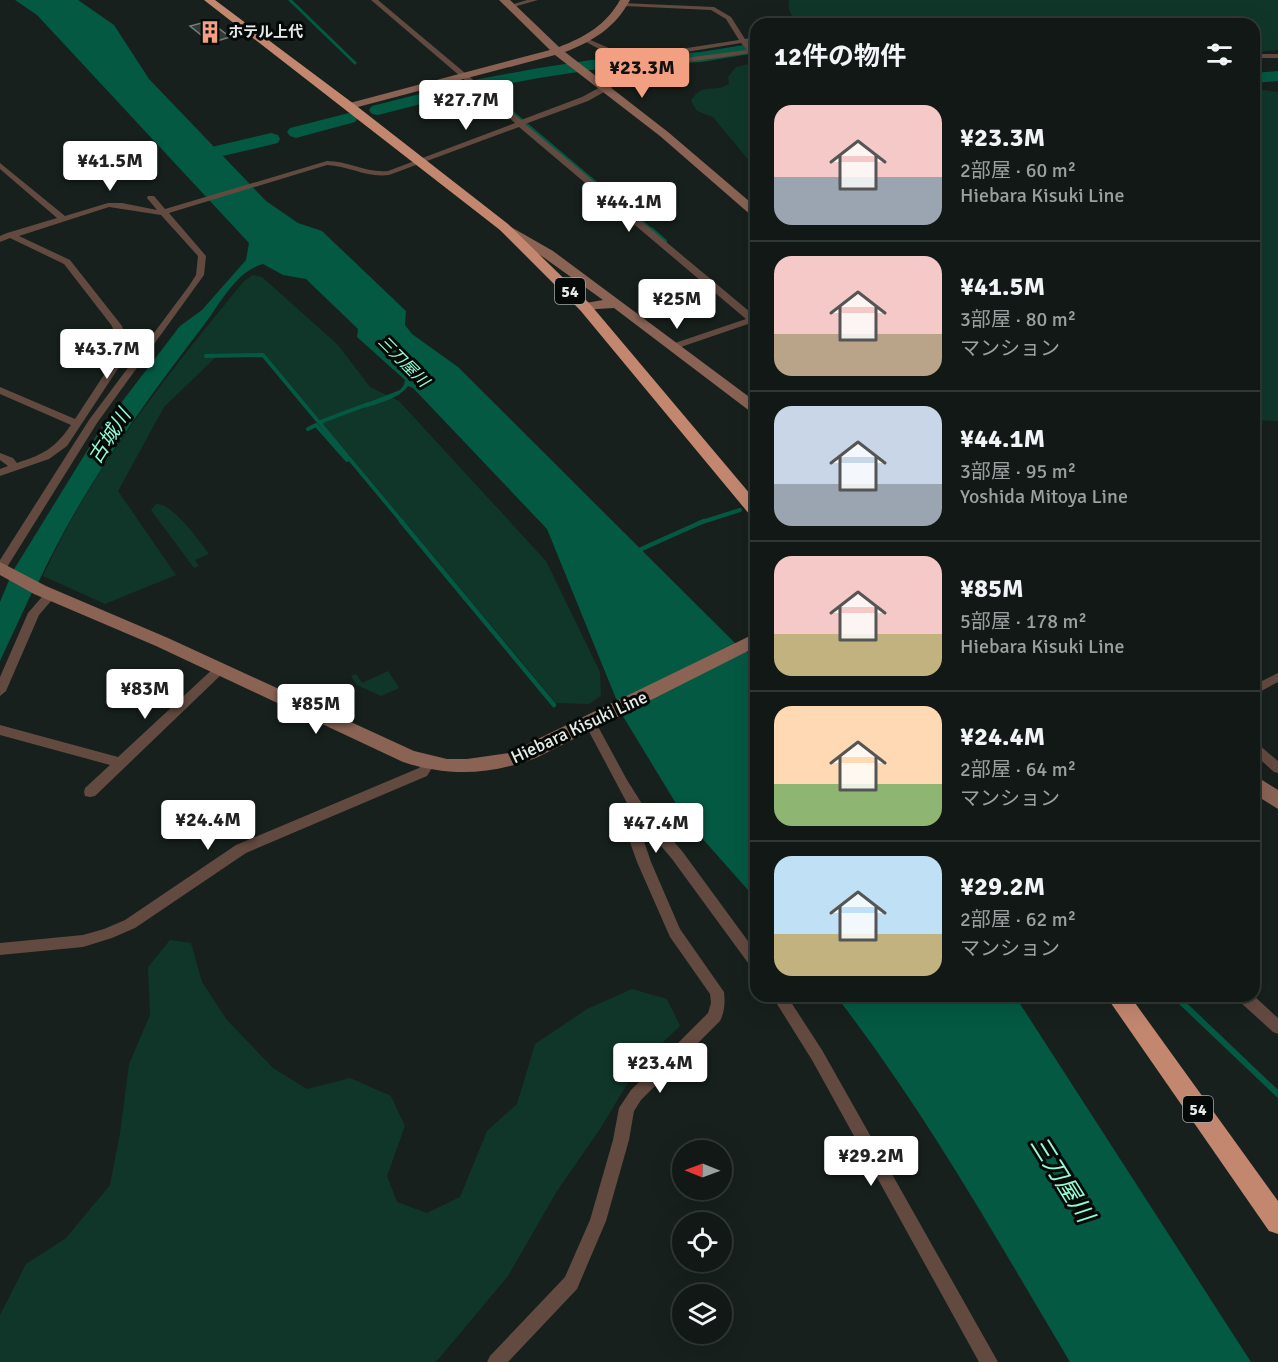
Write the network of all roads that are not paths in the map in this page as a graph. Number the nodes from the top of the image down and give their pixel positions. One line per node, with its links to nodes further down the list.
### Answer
1 (209, 0): 18 (highway, 54)
2 (374, 0): 16 (street)
3 (535, 0): 5 (street)
4 (624, 2): 6 (main road); 8 (street)
5 (507, 3): 11 (main road)
6 (586, 40): 11 (main road); 14 (street)
7 (750, 40): 8 (street)
8 (742, 41): 9 (street); 14 (street)
9 (750, 48)
10 (750, 50): 15 (street)
11 (557, 51): 16 (main road); 17 (main road)
12 (1260, 56): 13 (street)
13 (1278, 56)
14 (609, 58): 15 (street)
15 (612, 70): 17 (street)
16 (463, 76): 18 (main road); 19 (street)
17 (604, 89): 19 (street); 23 (main road)
18 (350, 106): 20 (highway, 54)
19 (519, 124): 20 (street); 31 (street)
20 (421, 161): 24 (street); 26 (highway, 54)
21 (0, 165): 25 (street)
22 (151, 198): 24 (street)
23 (750, 208)
24 (165, 211): 25 (street); 41 (street)
25 (62, 218): 27 (street)
26 (504, 227): 29 (main road); 30 (highway, 54)
27 (10, 235): 28 (street); 36 (street)
28 (0, 239)
29 (618, 304): 30 (main road); 33 (main road)
30 (585, 307): 40 (highway, 54)
31 (750, 317)
32 (750, 321): 33 (street)
33 (672, 347): 35 (main road)
34 (0, 390): 36 (street)
35 (750, 405)
36 (78, 424): 38 (street)
37 (0, 456): 38 (street)
38 (15, 468): 39 (street)
39 (0, 473)
40 (750, 504)
41 (2, 570): 42 (main road, Hiebara Kisuki Line)
42 (46, 592): 44 (main road, Hiebara Kisuki Line); 47 (street)
43 (750, 642): 48 (main road, Hiebara Kisuki Line)
44 (220, 669): 51 (street); 52 (main road, Hiebara Kisuki Line)
45 (1278, 677): 46 (street)
46 (1260, 687)
47 (0, 691)
48 (595, 722): 52 (main road, Hiebara Kisuki Line); 57 (street)
49 (0, 730): 51 (street)
50 (1260, 752): 53 (street)
51 (121, 763): 55 (street)
52 (429, 763): 58 (street)
53 (1278, 768)
54 (1260, 788): 56 (main road)
55 (90, 792)
56 (1278, 801)
57 (636, 806): 59 (street); 65 (street)
58 (0, 949)
59 (750, 955)
60 (783, 1002): 66 (street)
61 (1122, 1002): 64 (highway, 54)
62 (1251, 1002): 63 (street)
63 (1278, 1027)
64 (1278, 1222)
65 (496, 1362)
66 (989, 1362)

